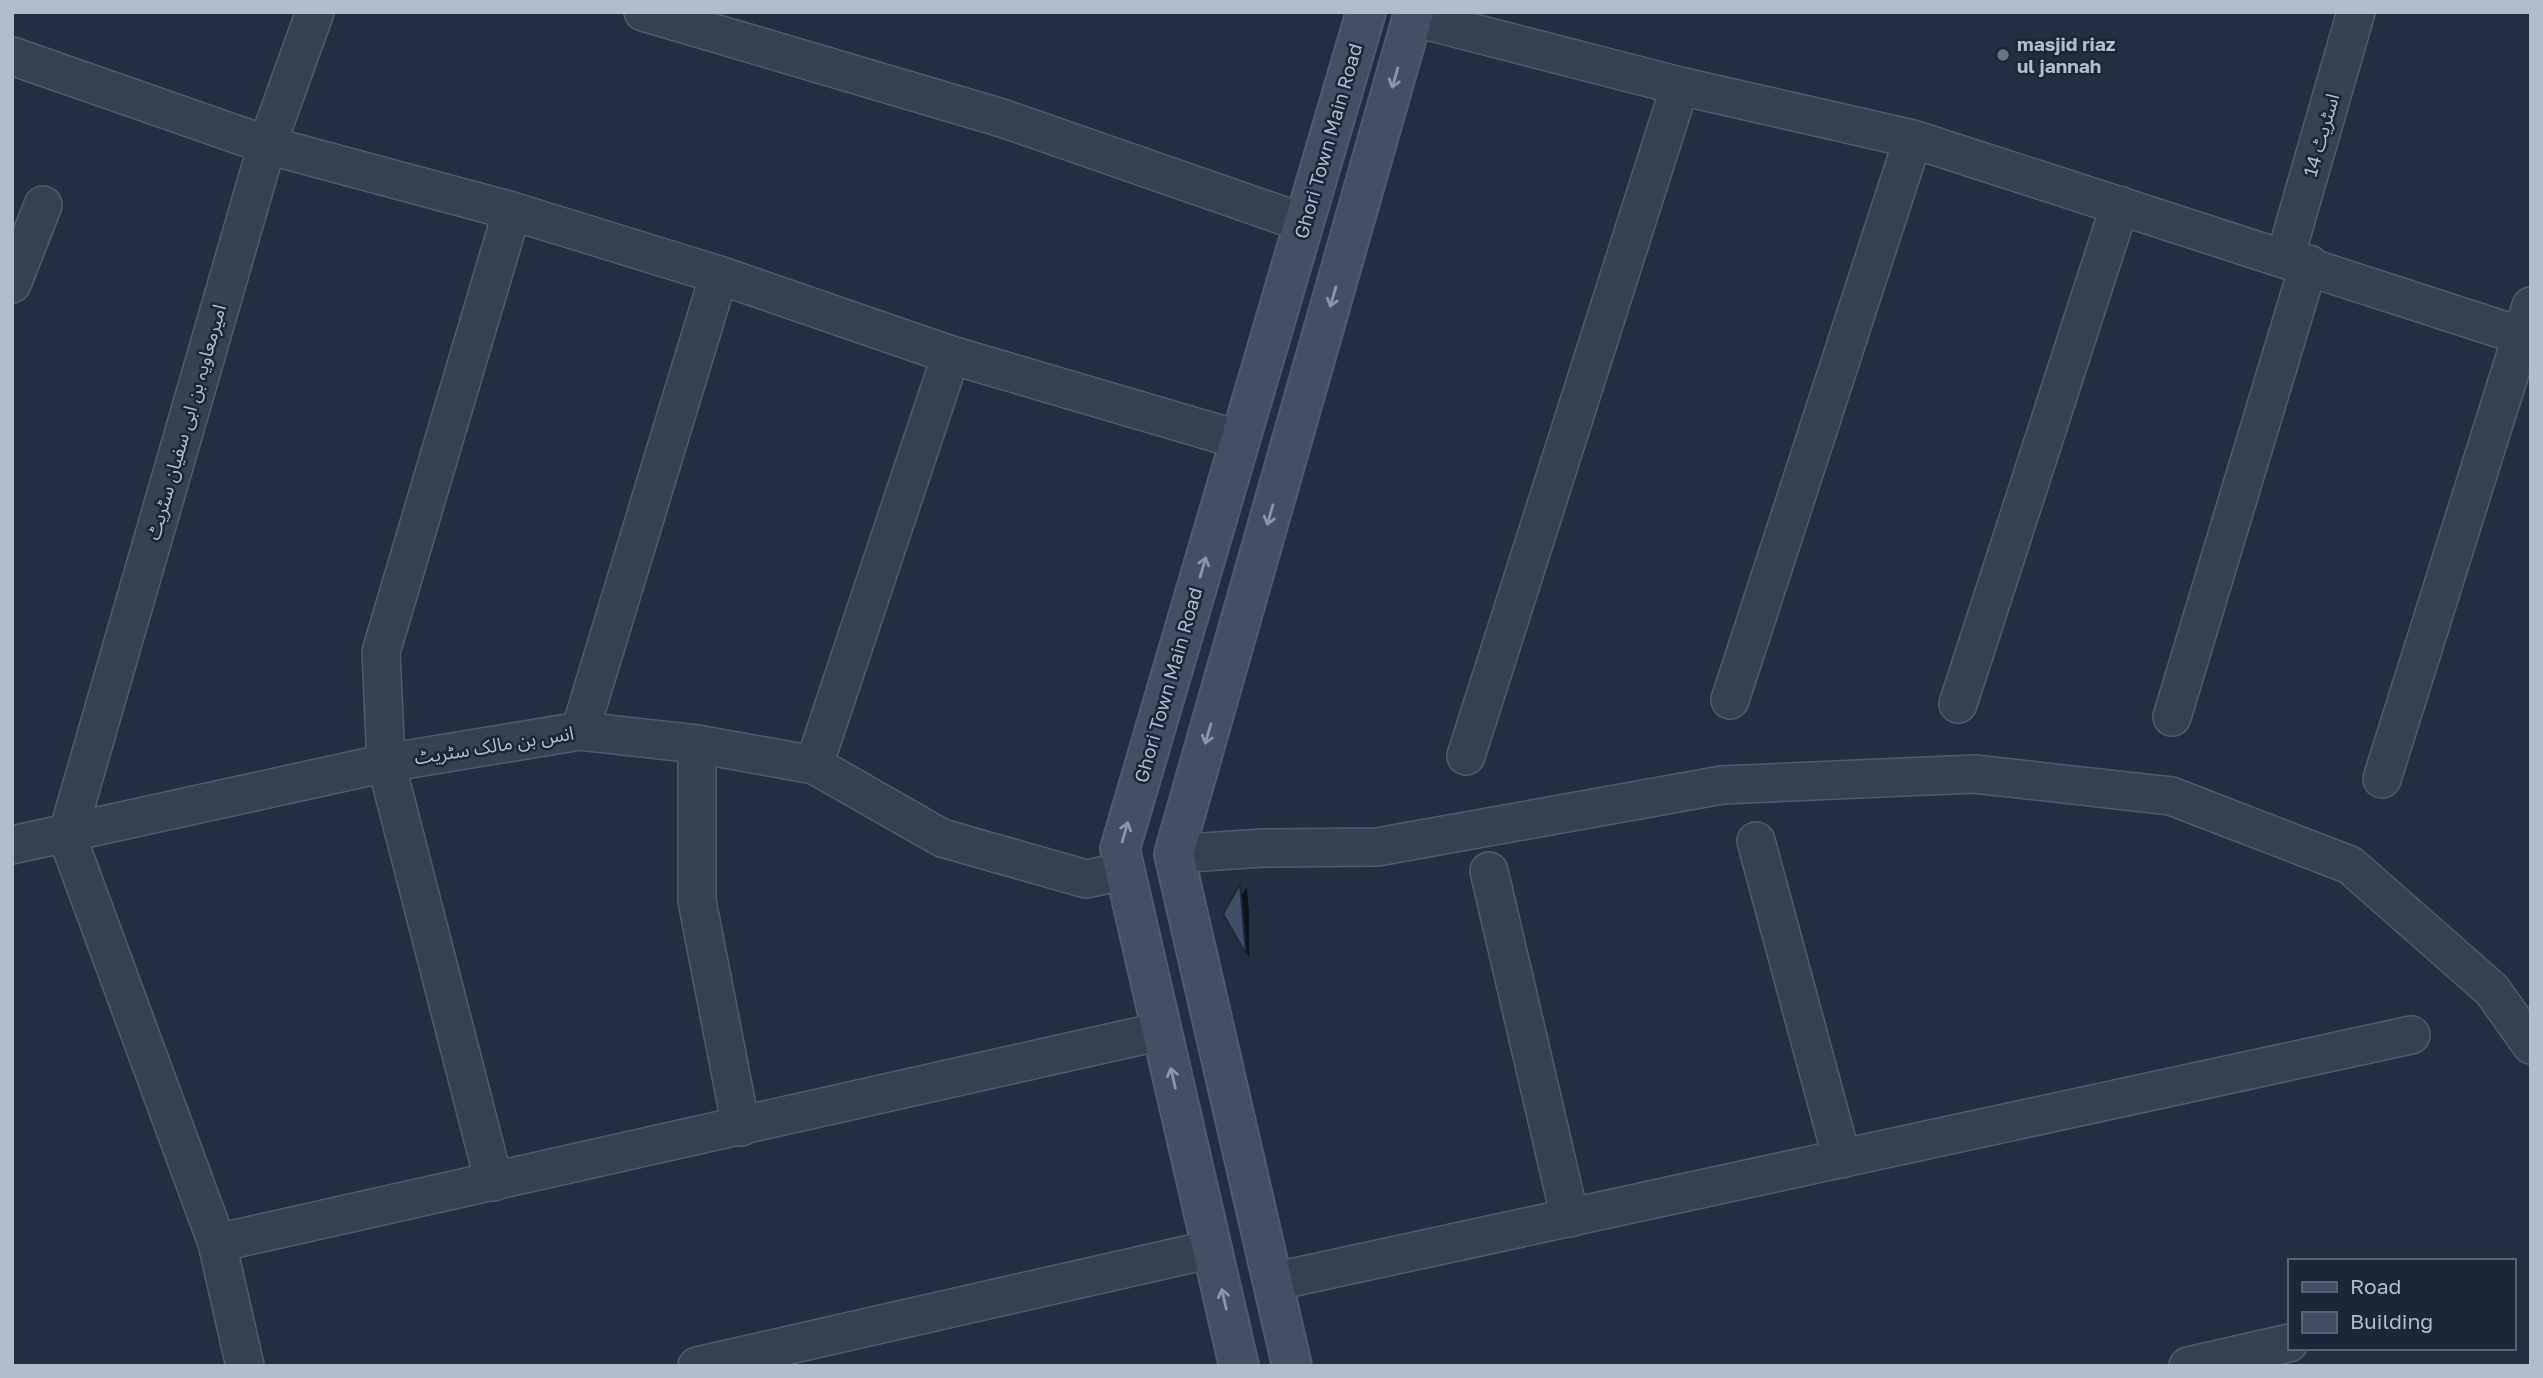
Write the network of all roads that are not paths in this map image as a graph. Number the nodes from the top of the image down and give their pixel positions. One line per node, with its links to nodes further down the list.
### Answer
1 (315, 12): 9 (street, امیرمعاویہ بن ابی سفیان سٹریٹ)
2 (643, 12): 13 (street)
3 (1366, 12): 13 (street, Ghori Town Main Road)
4 (2356, 12): 14 (street, اسٹریٹ 14)
5 (1413, 15): 7 (street); 32 (street, one-way to 32)
6 (12, 56): 9 (street)
7 (1680, 86): 8 (street); 25 (street)
8 (1913, 139): 11 (street); 20 (street)
9 (267, 145): 12 (street); 29 (street, امیرمعاویہ بن ابی سفیان سٹریٹ)
10 (43, 205): 16 (street)
11 (2120, 205): 14 (street); 21 (street)
12 (512, 211): 15 (street); 26 (street)
13 (1304, 223): 19 (street, Ghori Town Main Road)
14 (2297, 261): 17 (street); 22 (street, اسٹریٹ 14)
15 (719, 275): 18 (street); 23 (street)
16 (12, 284)
17 (2528, 327): 28 (street)
18 (951, 355): 19 (street); 27 (street)
19 (1240, 440): 33 (street, Ghori Town Main Road, one-way to 19)
20 (1730, 700)
21 (1958, 704)
22 (2172, 717)
23 (580, 730): 24 (street, انس بن مالک سٹریٹ); 26 (street, انس بن مالک سٹریٹ)
24 (697, 744): 27 (street, انس بن مالک سٹریٹ); 38 (street)
25 (1466, 756)
26 (386, 763): 29 (street, انس بن مالک سٹریٹ); 40 (street)
27 (814, 765): 33 (street, انس بن مالک سٹریٹ)
28 (2382, 779)
29 (67, 836): 31 (street, انس بن مالک سٹریٹ); 42 (street)
30 (1756, 842): 39 (street)
31 (12, 845)
32 (1174, 854): 37 (street); 44 (street)
33 (1125, 871): 35 (street, Ghori Town Main Road)
34 (1489, 871): 41 (street)
35 (1162, 1031): 38 (street); 43 (street, Ghori Town Main Road, one-way to 35)
36 (2411, 1035): 39 (street)
37 (2531, 1045)
38 (741, 1128): 40 (street)
39 (1842, 1159): 41 (street)
40 (494, 1182): 42 (street)
41 (1570, 1218): 44 (street)
42 (217, 1243): 46 (street)
43 (1212, 1249): 47 (street); 48 (street, Ghori Town Main Road, one-way to 43)
44 (1272, 1282): 49 (street)
45 (2288, 1343): 50 (street)
46 (245, 1366)
47 (697, 1366)
48 (1239, 1366)
49 (1292, 1366)
50 (2188, 1366)

